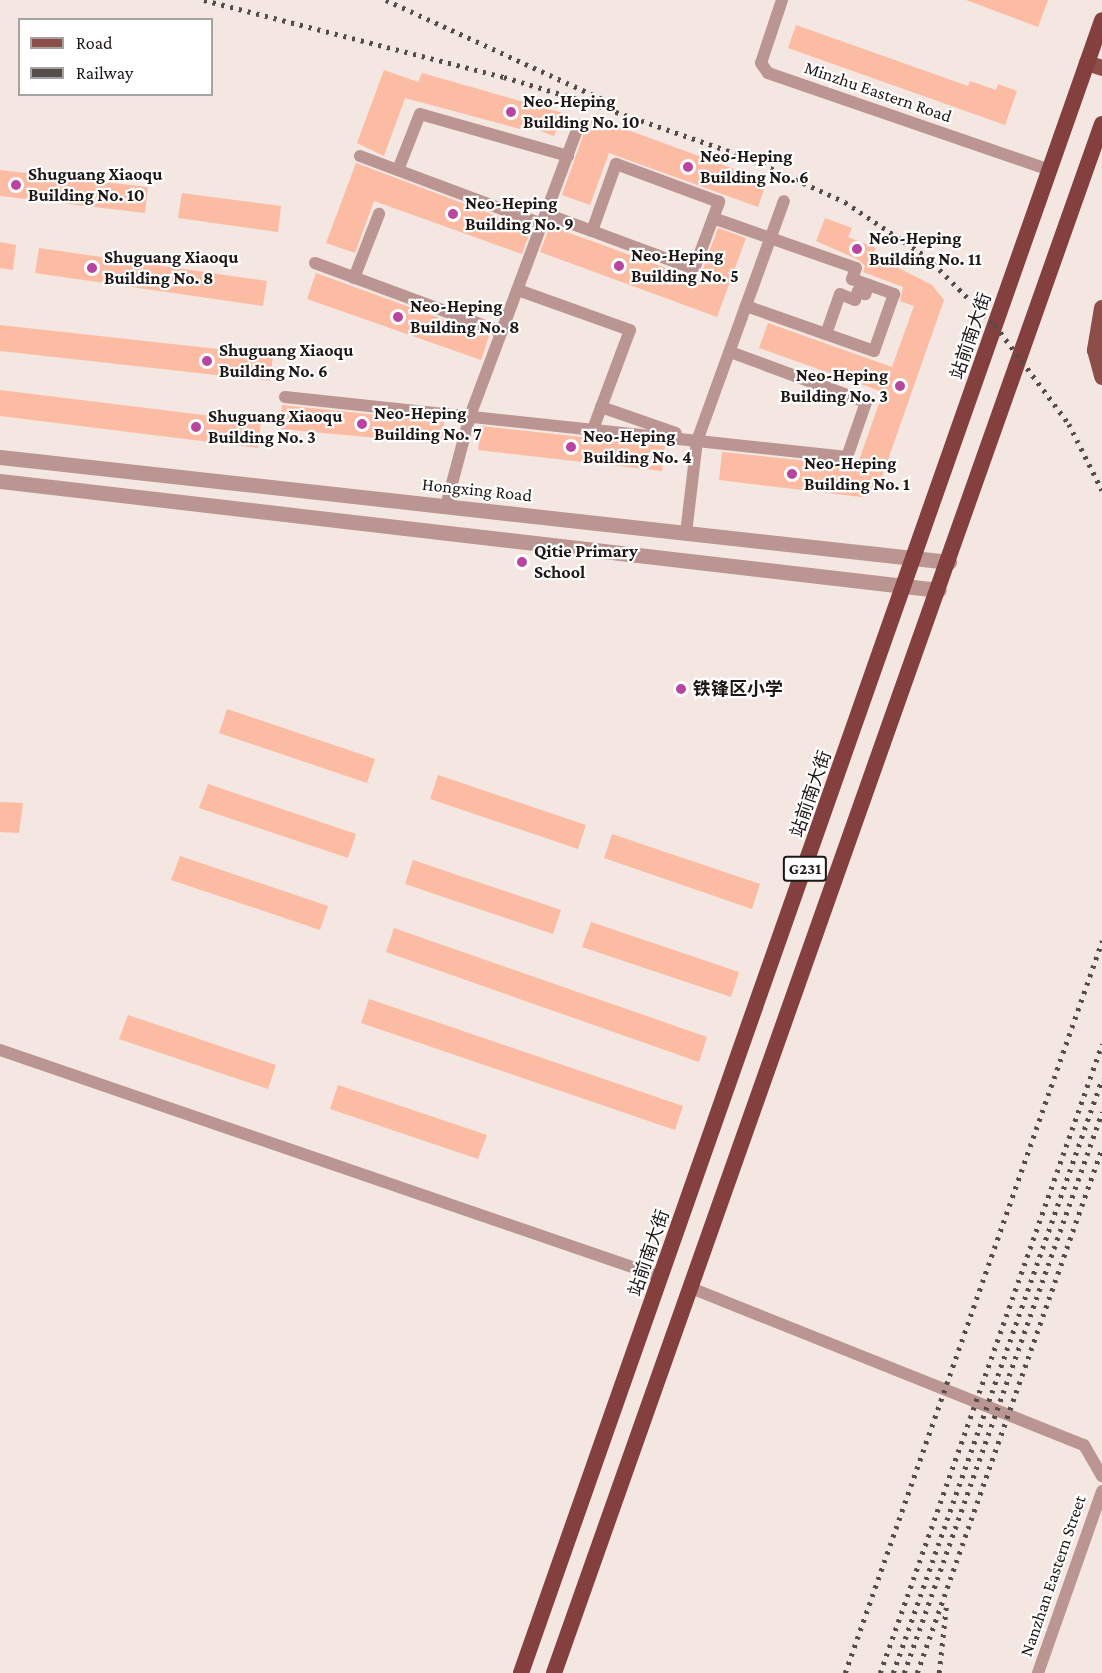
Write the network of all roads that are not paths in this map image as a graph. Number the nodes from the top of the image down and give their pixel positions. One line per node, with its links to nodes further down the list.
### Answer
1 (782, 0): 9 (street, Minzhu Eastern Road)
2 (1102, 20): 3 (highway, G231)
3 (1094, 66): 9 (highway, 站前南大街 / G231)
4 (1102, 124): 36 (highway, G231)
5 (579, 125): 7 (street)
6 (360, 156): 8 (street)
7 (568, 156): 8 (street); 13 (street)
8 (398, 170): 13 (street)
9 (1050, 170): 35 (highway, 站前南大街 / G231)
10 (784, 201): 15 (street)
11 (379, 214): 17 (street)
12 (713, 218): 14 (street); 14 (street); 15 (street)
13 (544, 219): 14 (street); 19 (street)
14 (592, 231)
15 (771, 239): 18 (street); 20 (street)
16 (315, 263): 17 (street)
17 (354, 278): 22 (street)
18 (869, 285): 23 (street); 23 (street)
19 (518, 290): 22 (street); 27 (street)
20 (746, 306): 23 (street); 24 (street)
21 (1102, 308): 25 (main road)
22 (502, 332): 28 (street)
23 (826, 334)
24 (729, 352): 30 (street); 30 (street)
25 (1102, 377)
26 (285, 397): 28 (street)
27 (601, 406): 29 (street); 30 (street)
28 (470, 416): 29 (street); 33 (street)
29 (593, 429): 30 (street)
30 (697, 441): 34 (street)
31 (0, 457): 33 (street, Hongxing Road)
32 (0, 481): 37 (street)
33 (446, 506): 34 (street, Hongxing Road)
34 (686, 533): 35 (street, Hongxing Road)
35 (915, 558): 36 (street, Hongxing Road); 37 (highway, 站前南大街 / G231)
36 (949, 562): 38 (highway, G231)
37 (905, 586): 38 (street); 40 (highway, 站前南大街 / G231)
38 (939, 591): 41 (highway, G231)
39 (0, 1050): 40 (street)
40 (661, 1277): 44 (highway, 站前南大街 / G231)
41 (691, 1288): 42 (street); 45 (highway, G231)
42 (1102, 1476)
43 (1102, 1491): 46 (street, Nanzhan Eastern Street)
44 (521, 1673)
45 (554, 1673)
46 (1038, 1673)

